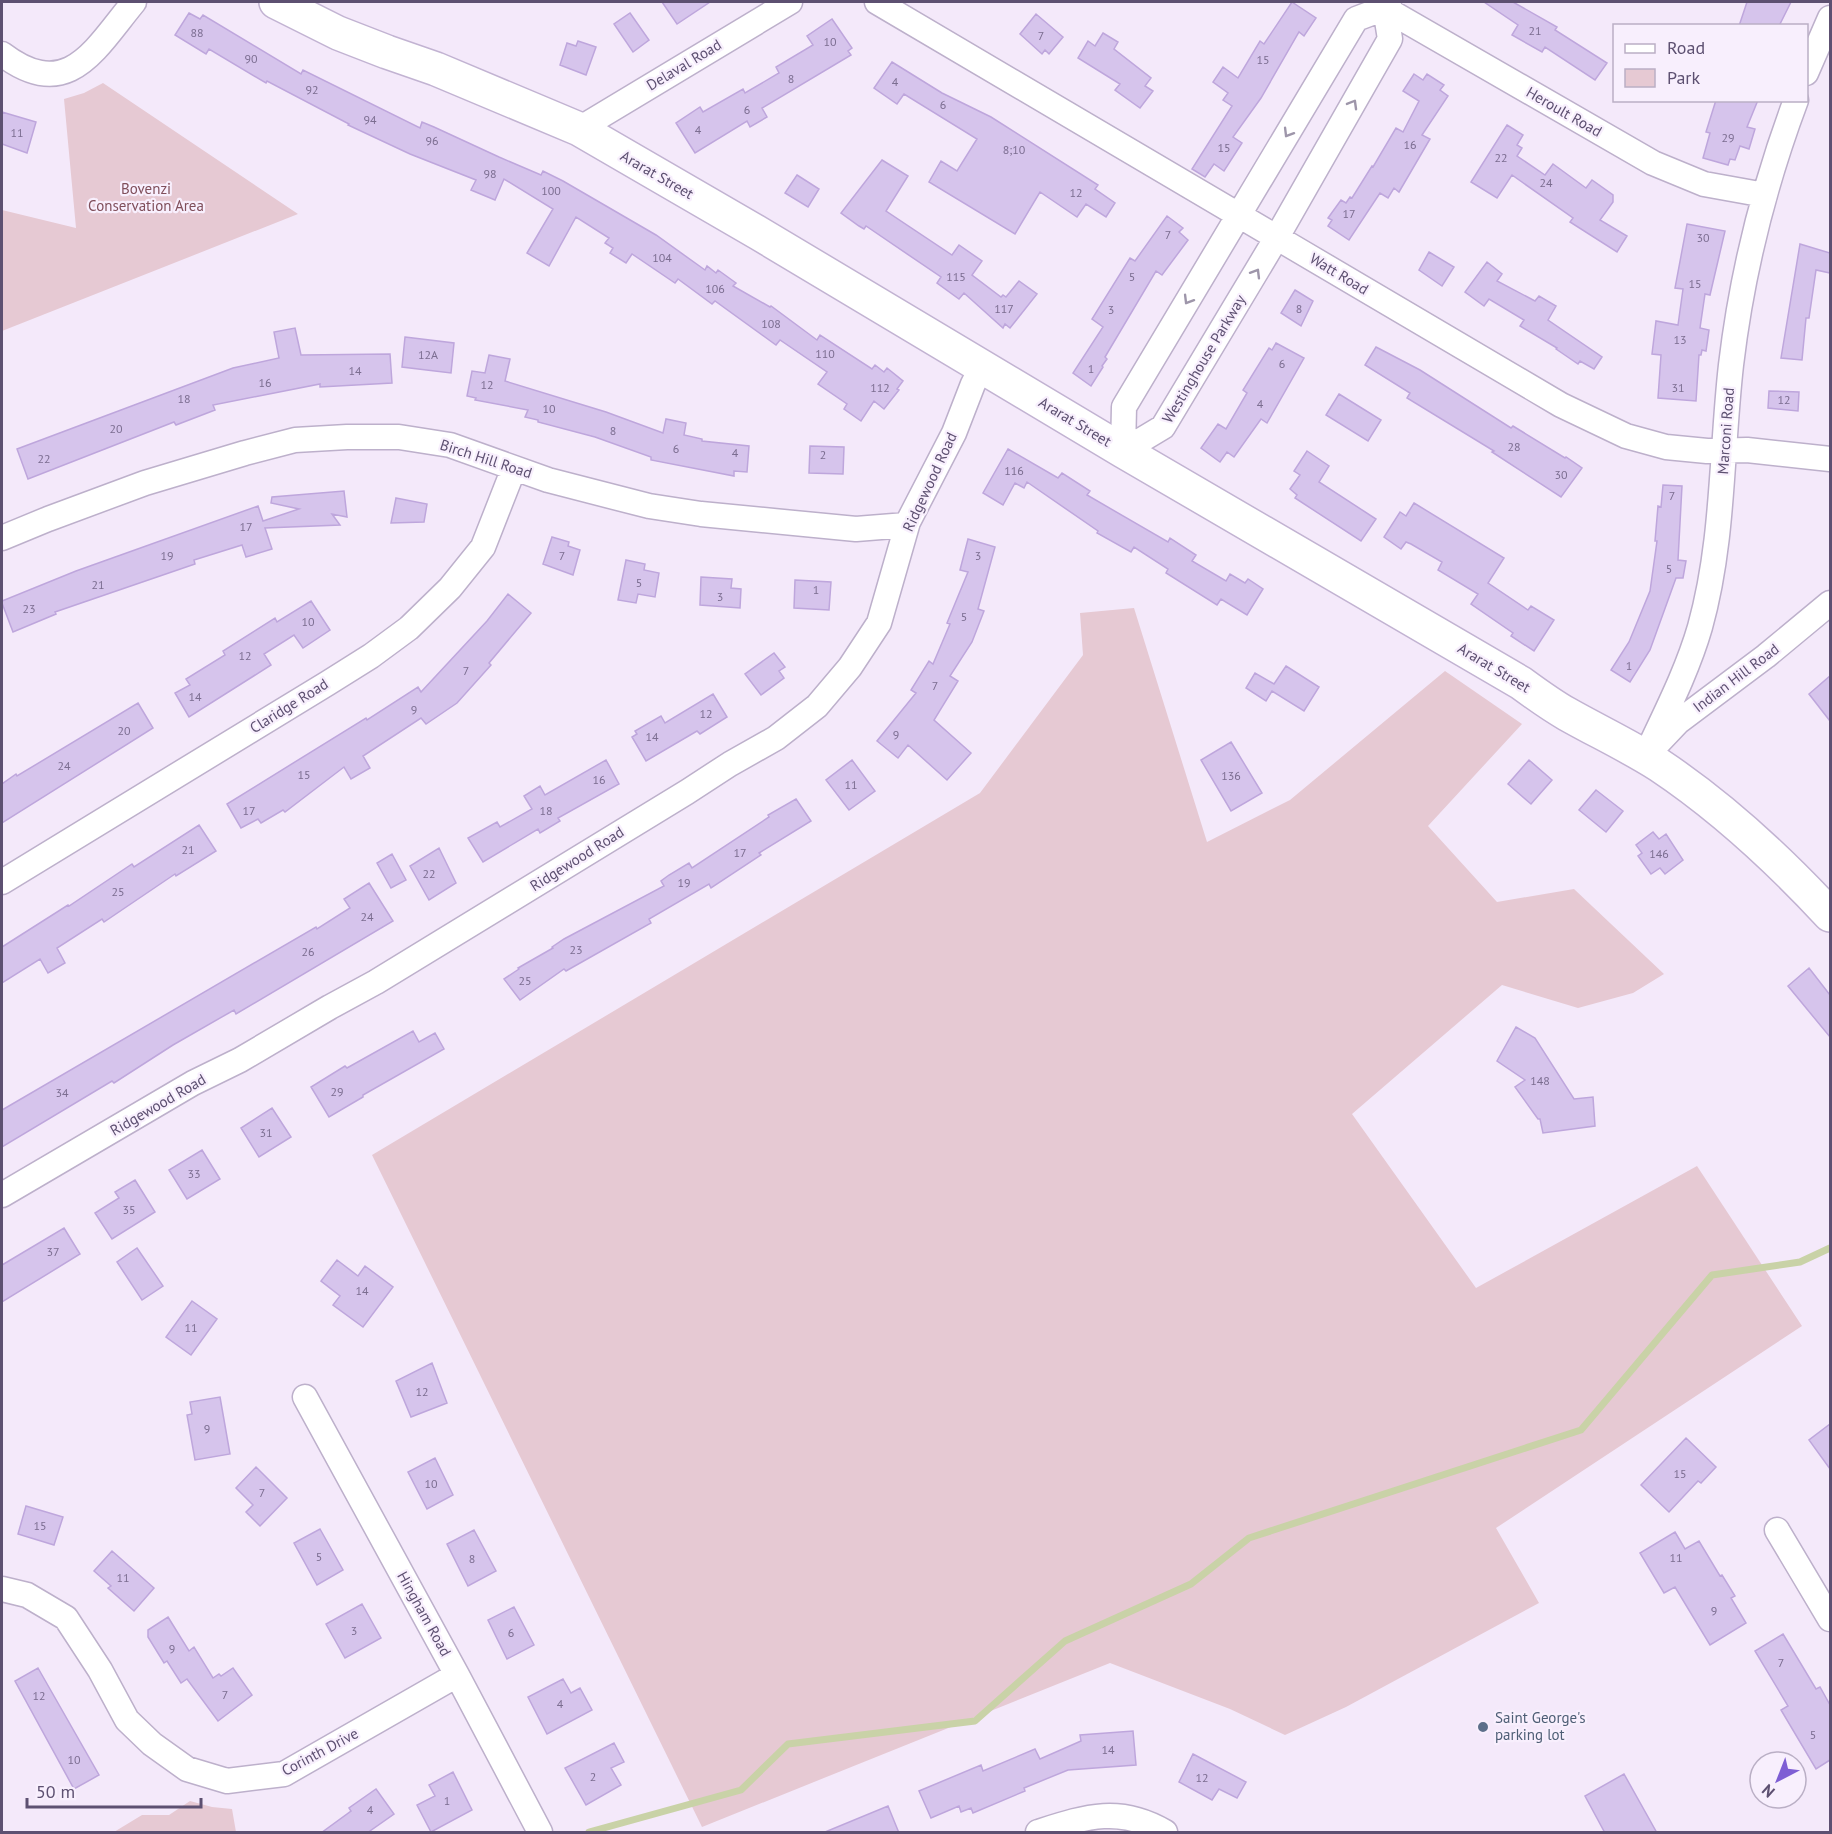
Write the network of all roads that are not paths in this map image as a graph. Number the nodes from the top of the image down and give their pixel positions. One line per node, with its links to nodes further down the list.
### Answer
1 (134, 2): 7 (street)
2 (276, 2): 10 (main road, Ararat Street)
3 (790, 2): 10 (street, Delaval Road)
4 (877, 2): 12 (street, Watt Road)
5 (1383, 4): 11 (street, Heroult Road); 12 (street, one-way to 12); 13 (street, Westinghouse Parkway, one-way to 5)
6 (1830, 18): 8 (street)
7 (2, 54)
8 (1808, 68)
9 (1795, 102): 11 (street, Marconi Road)
10 (579, 129): 14 (main road, Ararat Street)
11 (1765, 195): 15 (street, Marconi Road)
12 (1239, 215): 13 (street, Watt Road); 16 (street, one-way to 16)
13 (1277, 237): 15 (street, Watt Road); 16 (street, Westinghouse Parkway, one-way to 13)
14 (982, 367): 16 (main road, Ararat Street); 19 (street, Ridgewood Road)
15 (1724, 450): 17 (street, Watt Road); 22 (street, Marconi Road)
16 (1123, 451): 22 (main road, Ararat Street)
17 (1830, 459)
18 (514, 468): 19 (street, Birch Hill Road); 20 (street, Birch Hill Road); 23 (street, Claridge Road)
19 (908, 522): 25 (street, Ridgewood Road)
20 (2, 538)
21 (1830, 603): 22 (street, Indian Hill Road)
22 (1645, 757): 24 (main road, Ararat Street)
23 (2, 882)
24 (1830, 915)
25 (2, 1195)
26 (305, 1397): 30 (street, Hingham Road)
27 (1777, 1530): 29 (street)
28 (2, 1589): 30 (street, Corinth Drive)
29 (1830, 1619)
30 (457, 1675): 31 (street, Hingham Road)
31 (540, 1833)
32 (1038, 1833): 33 (street)
33 (1165, 1833)

